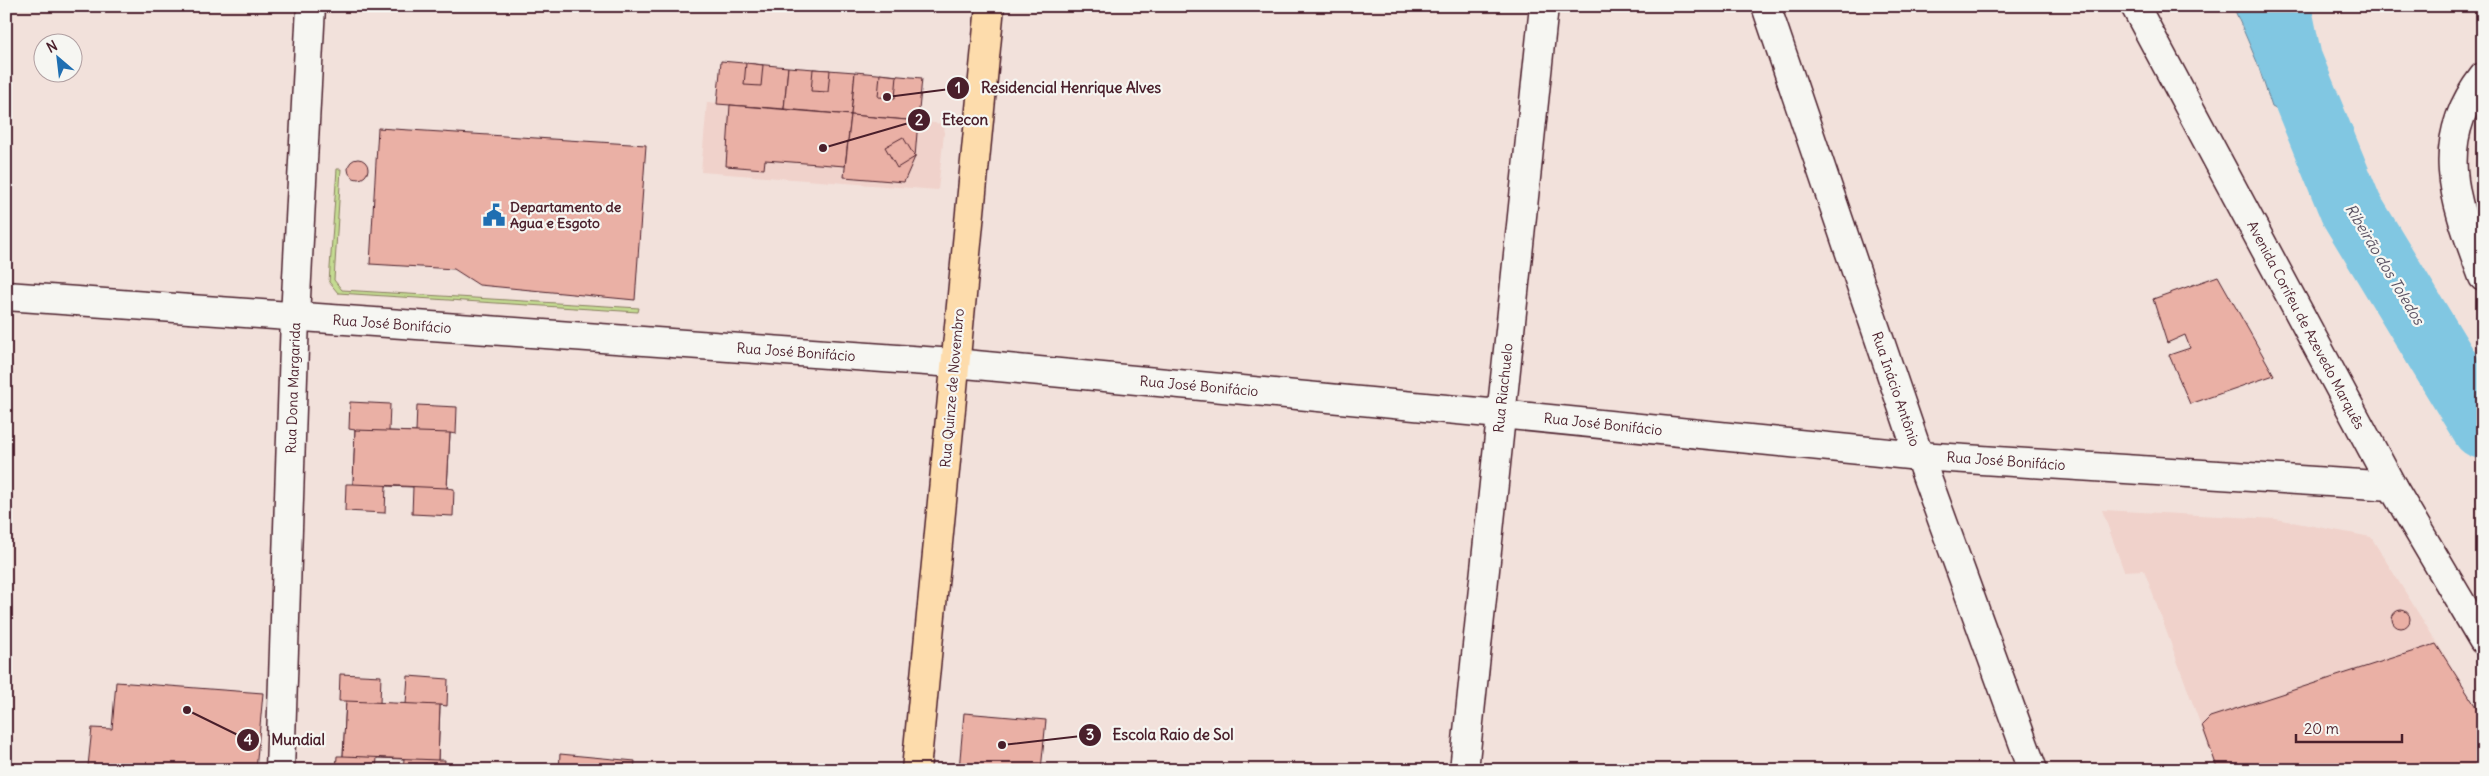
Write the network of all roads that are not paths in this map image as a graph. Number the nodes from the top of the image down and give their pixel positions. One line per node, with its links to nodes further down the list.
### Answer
1 (310, 6): 9 (street, Rua Dona Margarida)
2 (990, 6): 10 (main road, Rua Quinze de Novembro)
3 (1544, 6): 11 (street, Rua Riachuelo)
4 (1766, 6): 12 (street, Rua Inácio Antônio)
5 (2135, 6): 13 (street, Avenida Corifeu de Azevedo Marquês)
6 (2483, 77): 7 (street)
7 (2483, 277)
8 (6, 296): 9 (street, Rua José Bonifácio)
9 (296, 317): 10 (street, Rua José Bonifácio); 15 (street, Rua Dona Margarida)
10 (954, 364): 11 (street, Rua José Bonifácio); 16 (main road, Rua Quinze de Novembro)
11 (1500, 414): 12 (street, Rua José Bonifácio); 17 (street, Rua Riachuelo)
12 (1919, 456): 13 (street, Rua José Bonifácio); 18 (street, Rua Inácio Antônio)
13 (2392, 486): 14 (street, Avenida Corifeu de Azevedo Marquês)
14 (2483, 640)
15 (280, 770)
16 (916, 770)
17 (1464, 770)
18 (2033, 770)

